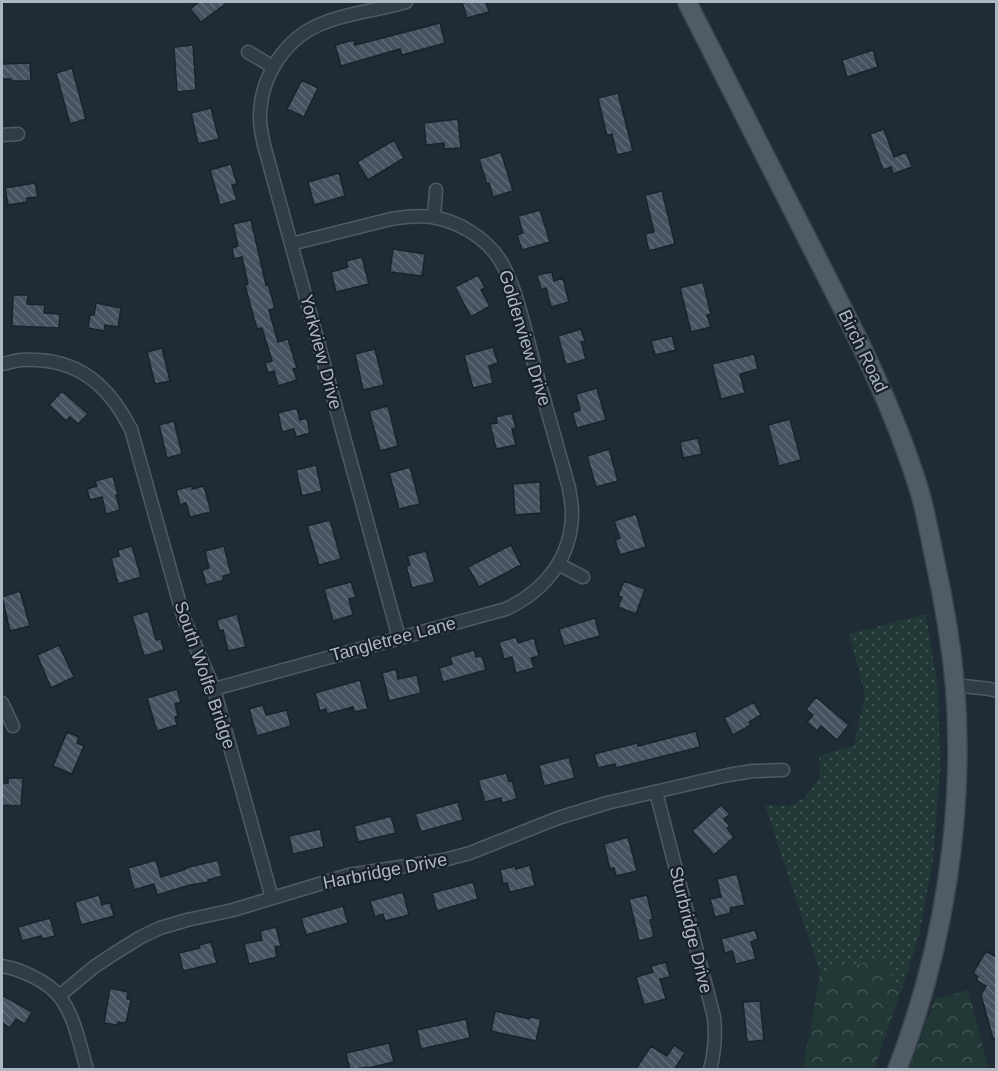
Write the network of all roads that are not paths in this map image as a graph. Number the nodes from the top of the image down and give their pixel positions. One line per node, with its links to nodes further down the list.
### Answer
1 (406, 2): 4 (street, Yorkview Drive)
2 (687, 2): 15 (main road, Birch Road)
3 (248, 52): 4 (street)
4 (273, 67): 9 (street, Yorkview Drive)
5 (18, 134): 6 (street)
6 (2, 135)
7 (436, 190): 8 (street)
8 (434, 217): 9 (street, Goldenview Drive); 11 (street, Goldenview Drive)
9 (291, 244): 14 (street, Yorkview Drive)
10 (2, 364): 16 (street, South Wolfe Bridge)
11 (552, 425): 12 (street, Tangletree Lane)
12 (558, 564): 13 (street); 14 (street, Tangletree Lane)
13 (583, 577)
14 (399, 638): 16 (street, Tangletree Lane)
15 (955, 685): 17 (street); 27 (main road, Birch Road)
16 (214, 689): 22 (street, South Wolfe Bridge)
17 (996, 691)
18 (2, 703): 19 (street)
19 (13, 726)
20 (783, 770): 21 (street, Harbridge Drive)
21 (656, 792): 22 (street, Harbridge Drive); 26 (street, Sturbridge Drive)
22 (272, 898): 24 (street, Harbridge Drive)
23 (2, 966): 24 (street)
24 (58, 996): 25 (street)
25 (87, 1070)
26 (710, 1070)
27 (897, 1070)

